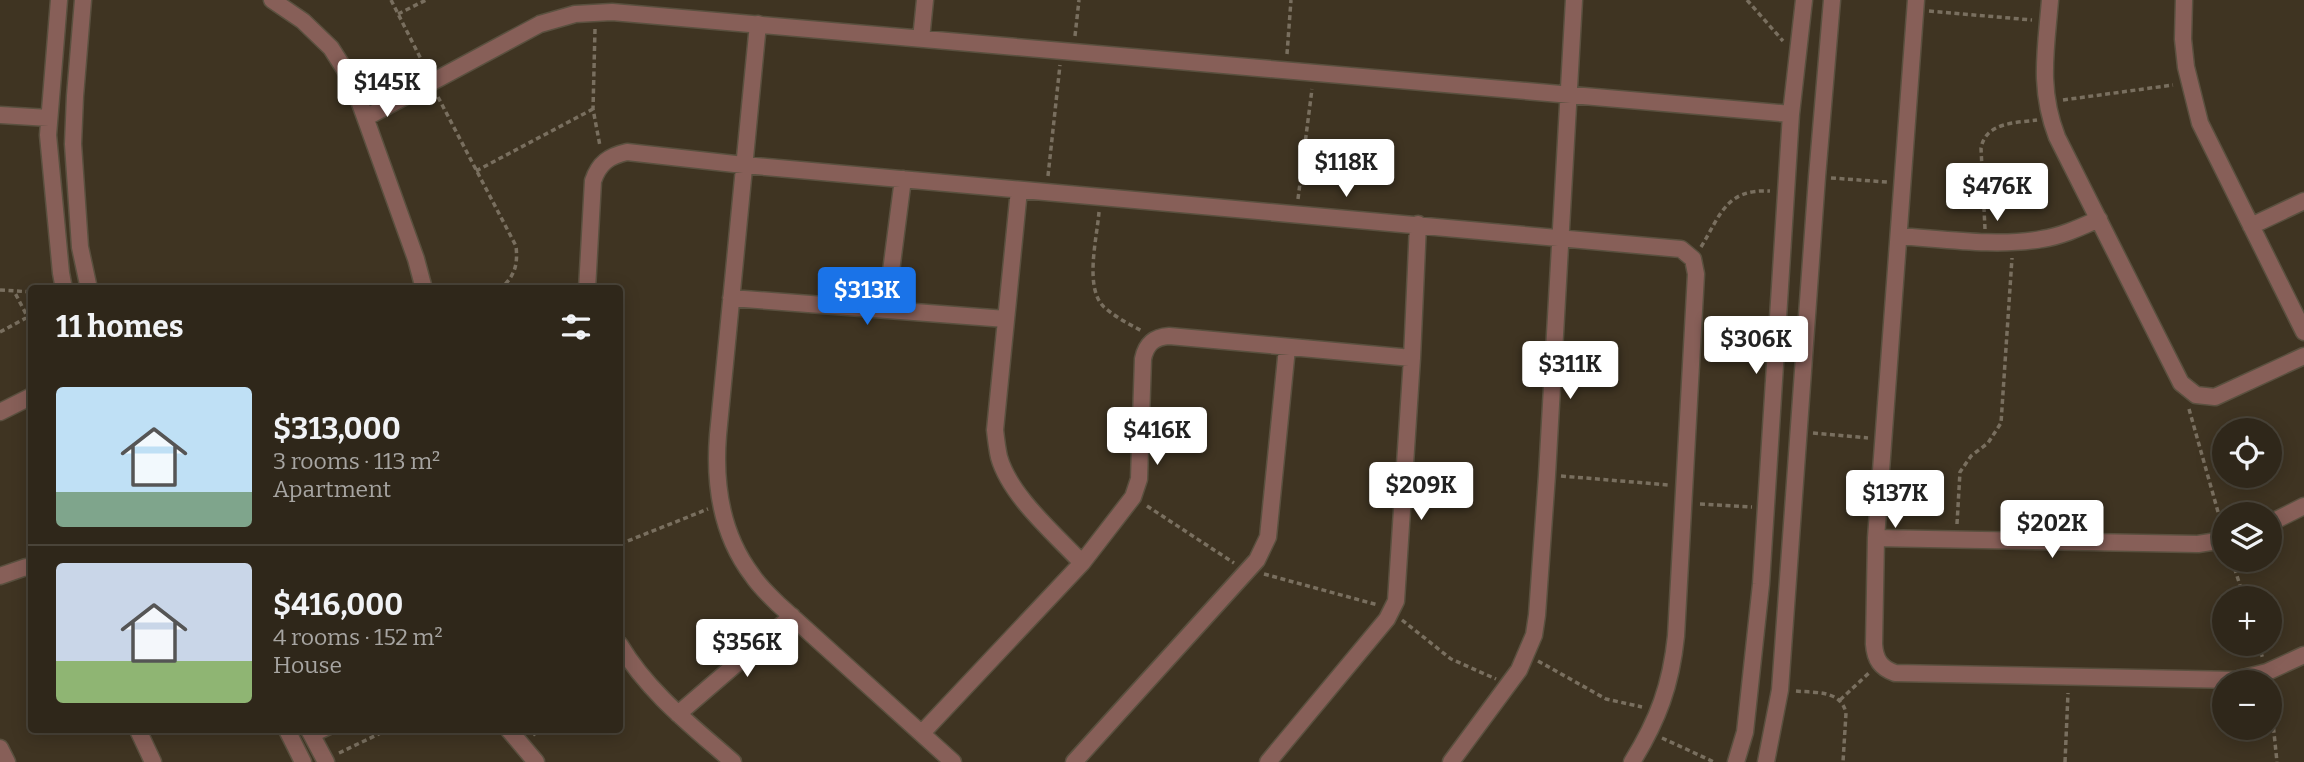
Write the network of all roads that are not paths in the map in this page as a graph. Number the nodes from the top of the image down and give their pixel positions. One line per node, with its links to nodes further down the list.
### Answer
1 (60, 0): 17 (street)
2 (83, 0): 28 (street)
3 (272, 0): 16 (street)
4 (925, 0): 12 (street)
5 (1574, 0): 13 (street)
6 (1804, 0): 14 (street)
7 (1832, 0): 69 (street)
8 (2050, 0): 22 (street)
9 (2184, 0): 24 (street)
10 (1916, 5): 25 (street)
11 (758, 24): 12 (street); 16 (street); 18 (street)
12 (921, 38): 13 (street)
13 (1569, 95): 14 (street); 26 (street)
14 (1791, 114): 59 (street)
15 (0, 115): 17 (street)
16 (367, 117): 29 (street)
17 (49, 118): 27 (street)
18 (744, 165): 19 (street); 30 (street); 31 (street)
19 (903, 179): 20 (street); 32 (street)
20 (1019, 190): 23 (street); 33 (street)
21 (2304, 201): 24 (street)
22 (2099, 219): 25 (street); 36 (street)
23 (1418, 225): 26 (street); 37 (street)
24 (2251, 226): 34 (street)
25 (1899, 236): 42 (street)
26 (1561, 238): 57 (street); 68 (street)
27 (63, 285)
28 (88, 285)
29 (423, 285)
30 (587, 285)
31 (731, 298): 32 (street); 47 (street)
32 (886, 310): 33 (street)
33 (1006, 319): 44 (street)
34 (2304, 332)
35 (1287, 348): 37 (street); 44 (street); 66 (street)
36 (2304, 356)
37 (1412, 358): 67 (street)
38 (28, 398): 39 (street)
39 (0, 412)
40 (2304, 506): 41 (street)
41 (2282, 517)
42 (1876, 538): 43 (street); 49 (street)
43 (2212, 541)
44 (1082, 563): 54 (street)
45 (28, 567): 46 (street)
46 (0, 576)
47 (792, 616): 50 (street); 54 (street)
48 (623, 650): 50 (street)
49 (2304, 655)
50 (678, 714): 64 (street)
51 (139, 733): 61 (street)
52 (288, 733): 62 (street)
53 (512, 733): 63 (street)
54 (922, 733): 65 (street)
55 (312, 734): 58 (street)
56 (0, 748): 60 (street)
57 (1456, 760)
58 (325, 761)
59 (1736, 761): 69 (street)
60 (7, 762)
61 (153, 762)
62 (303, 762)
63 (536, 762)
64 (733, 762)
65 (953, 762)
66 (1074, 762)
67 (1268, 762)
68 (1632, 762)
69 (1763, 762)

